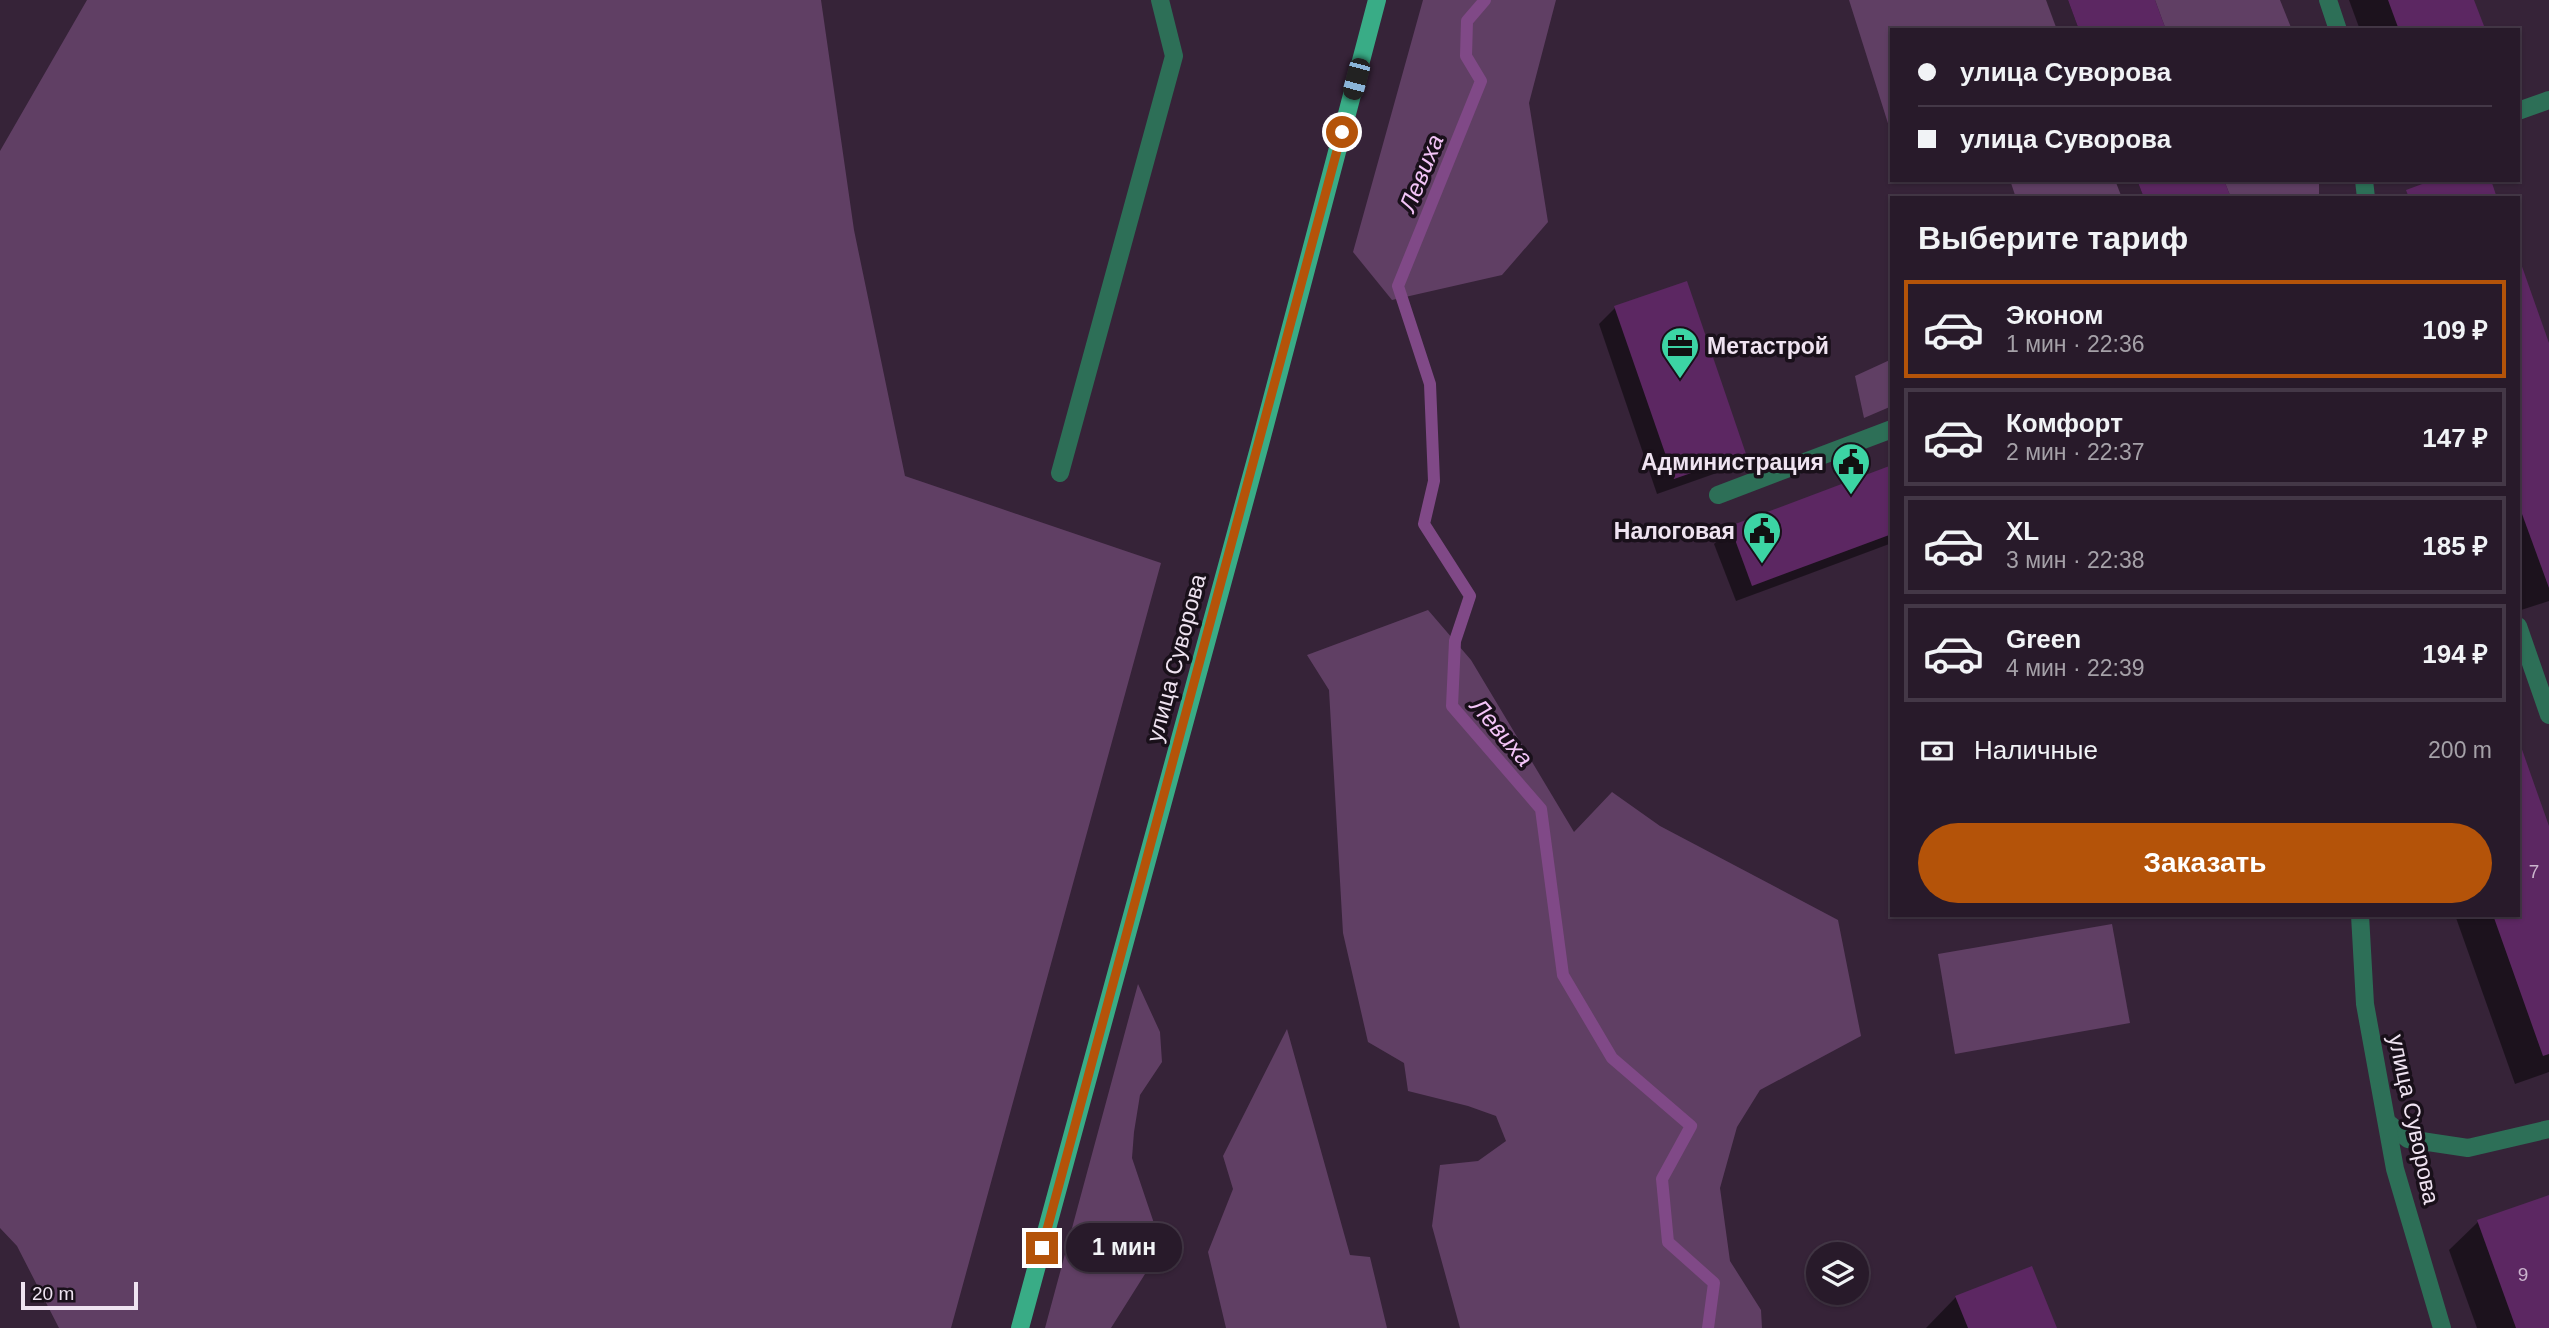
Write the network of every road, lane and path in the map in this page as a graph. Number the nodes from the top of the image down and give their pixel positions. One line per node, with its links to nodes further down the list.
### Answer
1 (1160, 0): 8 (street)
2 (1377, 0): 15 (main road, улица Суворова)
3 (2328, 0): 4 (street)
4 (2337, 28)
5 (2549, 100): 6 (street)
6 (2520, 110)
7 (1890, 430): 9 (street)
8 (1059, 473)
9 (1718, 495)
10 (2520, 631): 11 (street)
11 (2549, 715)
12 (2360, 917): 13 (street, улица Суворова)
13 (2388, 1123): 14 (street); 16 (street, улица Суворова)
14 (2549, 1129)
15 (1020, 1328)
16 (2442, 1328)

